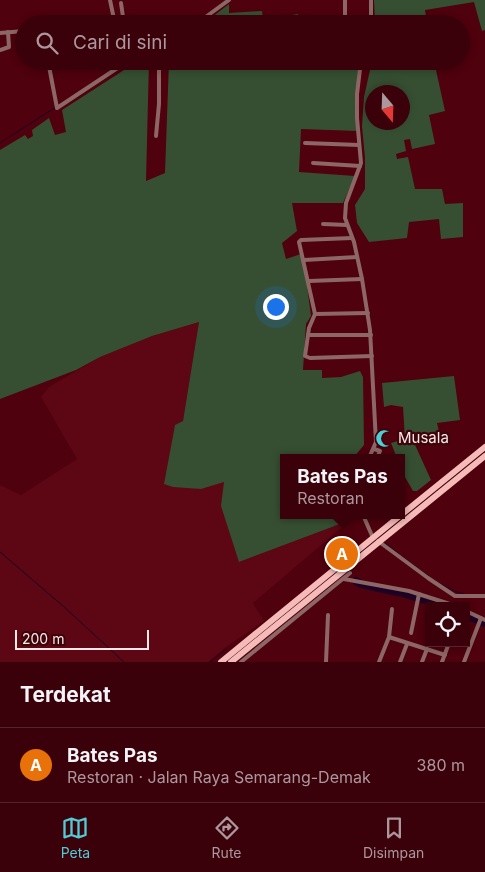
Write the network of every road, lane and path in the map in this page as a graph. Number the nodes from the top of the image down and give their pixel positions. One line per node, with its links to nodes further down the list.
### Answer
1 (110, 0): 6 (street)
2 (228, 0): 8 (street)
3 (345, 0): 9 (street)
4 (371, 0): 10 (street)
5 (121, 3): 7 (street)
6 (113, 15)
7 (123, 15)
8 (208, 15)
9 (345, 15)
10 (372, 15)
11 (8, 32): 12 (street); 13 (street); 14 (street)
12 (15, 32)
13 (0, 33)
14 (0, 50)
15 (50, 70): 16 (street)
16 (114, 70)
17 (159, 70): 19 (street)
18 (360, 70): 21 (street)
19 (156, 136)
20 (305, 143): 21 (street)
21 (359, 145): 23 (street)
22 (313, 163): 23 (street)
23 (360, 166): 25 (street)
24 (323, 224): 25 (street)
25 (347, 225): 26 (street)
26 (352, 238): 27 (street); 28 (street)
27 (357, 257): 28 (street); 29 (street)
28 (304, 260): 30 (street)
29 (362, 279): 30 (street); 31 (street)
30 (309, 282): 32 (street)
31 (368, 313): 32 (street); 34 (street)
32 (315, 314): 33 (street)
33 (308, 335): 34 (street); 35 (street)
34 (371, 335): 35 (street)
35 (372, 356): 37 (street)
36 (485, 446): 41 (highway)
37 (374, 449): 38 (street); 39 (street)
38 (371, 454)
39 (379, 454)
40 (485, 456): 42 (highway)
41 (405, 512)
42 (405, 517)
43 (365, 519): 46 (street)
44 (397, 519): 46 (highway)
45 (402, 519): 46 (highway)
46 (376, 539): 47 (highway); 50 (highway); 51 (street)
47 (349, 570): 48 (highway); 49 (street)
48 (341, 577): 49 (street); 50 (highway); 70 (street)
49 (358, 581): 53 (street)
50 (315, 589): 68 (highway); 69 (highway)
51 (455, 596): 52 (street); 55 (street)
52 (485, 596)
53 (418, 597): 54 (street); 60 (street)
54 (441, 602)
55 (455, 602)
56 (392, 609): 61 (street)
57 (470, 613): 59 (street)
58 (328, 615): 71 (street)
59 (481, 620): 62 (street)
60 (411, 634)
61 (389, 638): 63 (street); 72 (street)
62 (470, 639)
63 (407, 644): 66 (street); 73 (street)
64 (448, 647): 67 (street)
65 (467, 647): 76 (street)
66 (426, 649): 67 (street); 74 (street)
67 (445, 655): 75 (street)
68 (221, 662)
69 (231, 662)
70 (241, 662)
71 (326, 662)
72 (379, 662)
73 (400, 662)
74 (422, 662)
75 (442, 662)
76 (464, 662)

